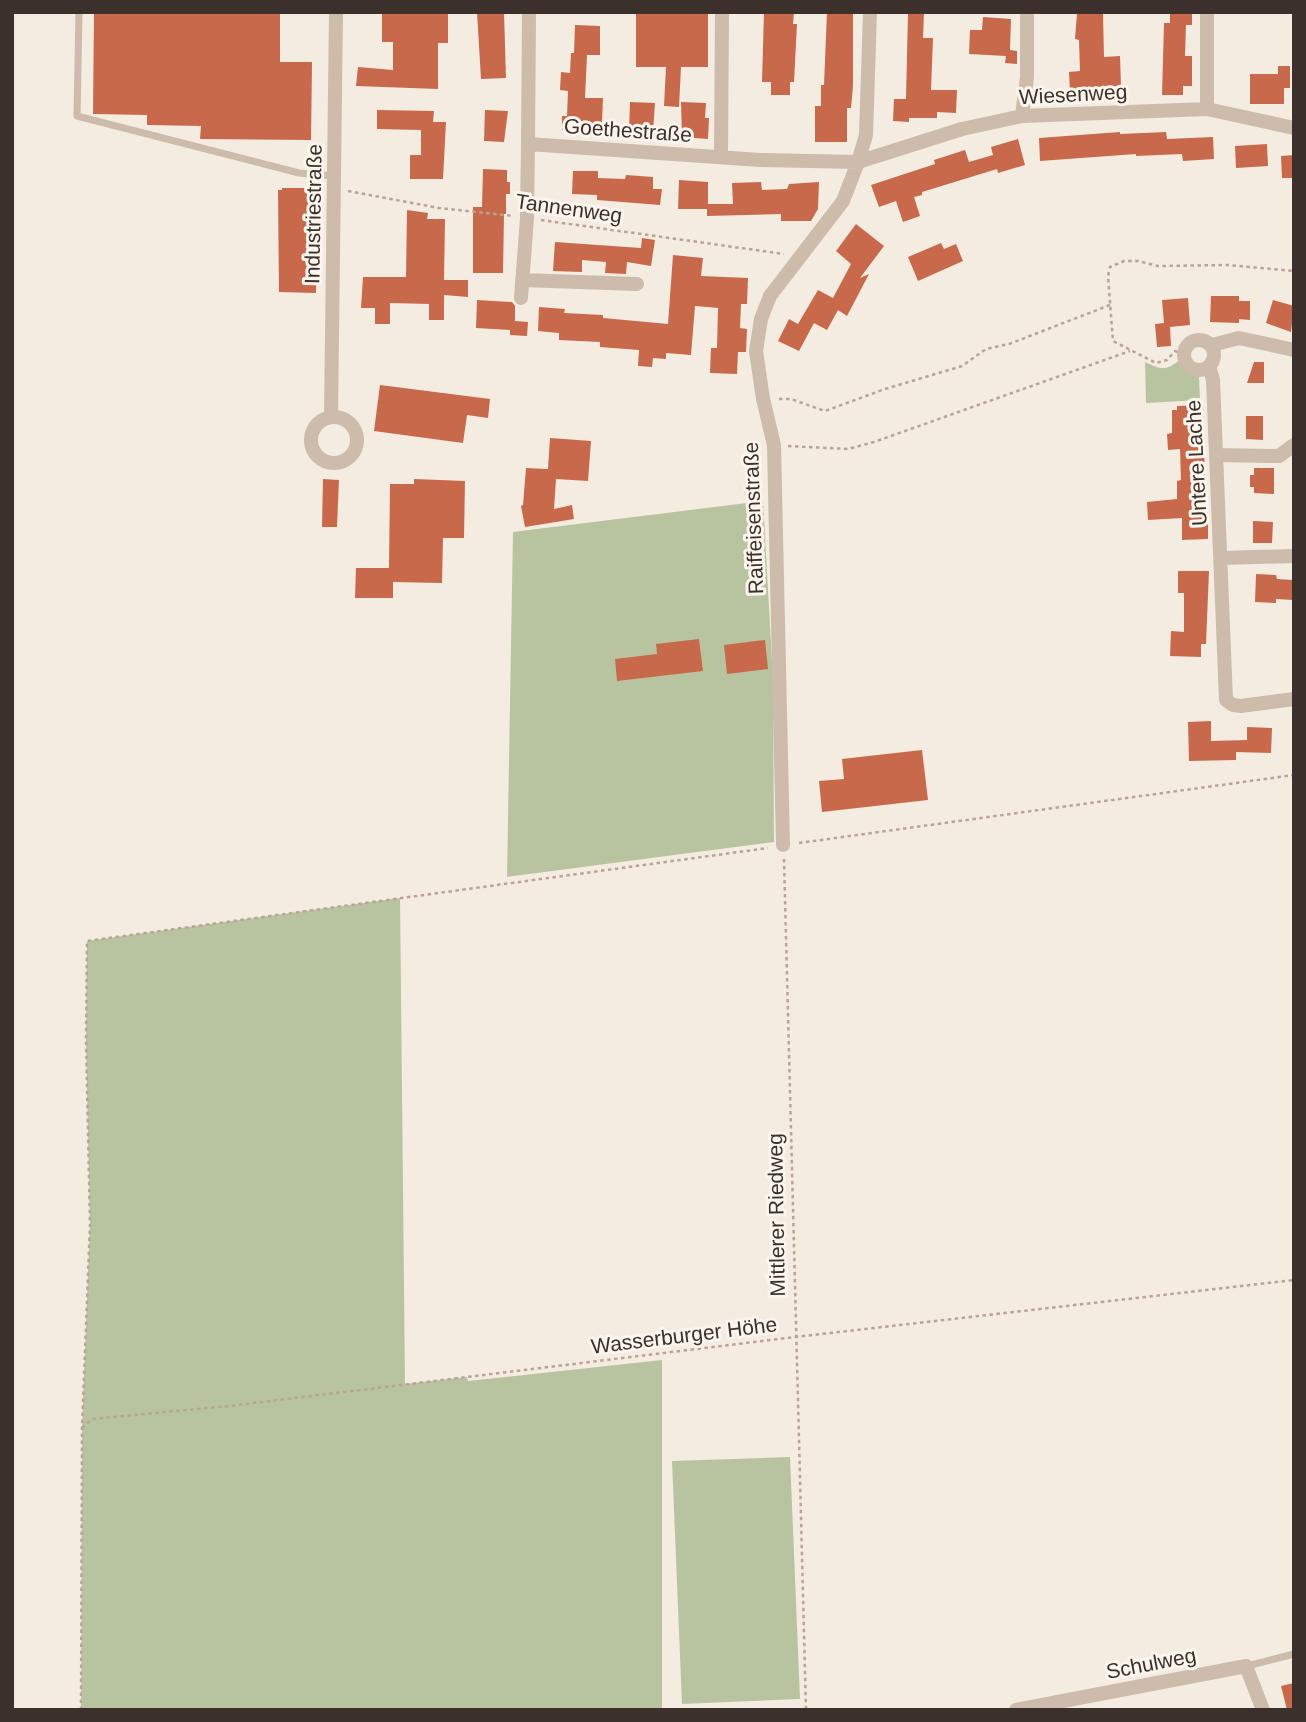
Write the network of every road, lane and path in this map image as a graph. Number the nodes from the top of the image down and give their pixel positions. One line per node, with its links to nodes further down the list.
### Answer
1 (79, 12): 14 (lane)
2 (336, 12): 14 (street, Industriestraße)
3 (529, 12): 11 (street)
4 (722, 12): 12 (street)
5 (870, 12): 13 (street, Raiffeisenstraße)
6 (1027, 12): 9 (street)
7 (1207, 12): 8 (street)
8 (1207, 109): 9 (street, Wiesenweg); 10 (street, Wiesenweg)
9 (1022, 116): 13 (street, Wiesenweg)
10 (1294, 128)
11 (528, 144): 12 (street, Goethestraße); 15 (street)
12 (721, 157): 13 (street, Goethestraße)
13 (858, 162): 16 (street, Raiffeisenstraße)
14 (334, 182): 15 (path, Tannenweg); 28 (street, Industriestraße)
15 (527, 218): 16 (path, Tannenweg); 18 (street)
16 (800, 256): 27 (street, Raiffeisenstraße)
17 (1294, 271): 21 (path)
18 (522, 280): 19 (street); 20 (street)
19 (637, 285)
20 (521, 298)
21 (1110, 305): 24 (path); 27 (path)
22 (1212, 345): 23 (street); 25 (street); 26 (street, Untere Lache)
23 (1294, 350)
24 (1130, 351): 25 (path); 29 (path)
25 (1184, 354): 26 (street, Untere Lache)
26 (1209, 366): 31 (street, Untere Lache)
27 (763, 399): 29 (street, Raiffeisenstraße)
28 (331, 417)
29 (774, 445): 36 (street, Raiffeisenstraße)
30 (1294, 445): 31 (street)
31 (1217, 455): 33 (street, Untere Lache)
32 (1294, 556): 33 (street)
33 (1221, 558): 34 (street, Untere Lache)
34 (1294, 699)
35 (1294, 775): 36 (path)
36 (783, 845): 38 (path, Mittlerer Riedweg); 39 (path)
37 (1294, 1280): 38 (path, Wasserburger Höhe)
38 (795, 1337): 39 (path, Wasserburger Höhe); 43 (path, Mittlerer Riedweg)
39 (82, 1428): 42 (path)
40 (1294, 1654): 41 (lane, Schulweg)
41 (1246, 1666): 44 (street, Schulweg); 45 (street)
42 (81, 1710)
43 (806, 1710)
44 (1016, 1710)
45 (1263, 1710)

